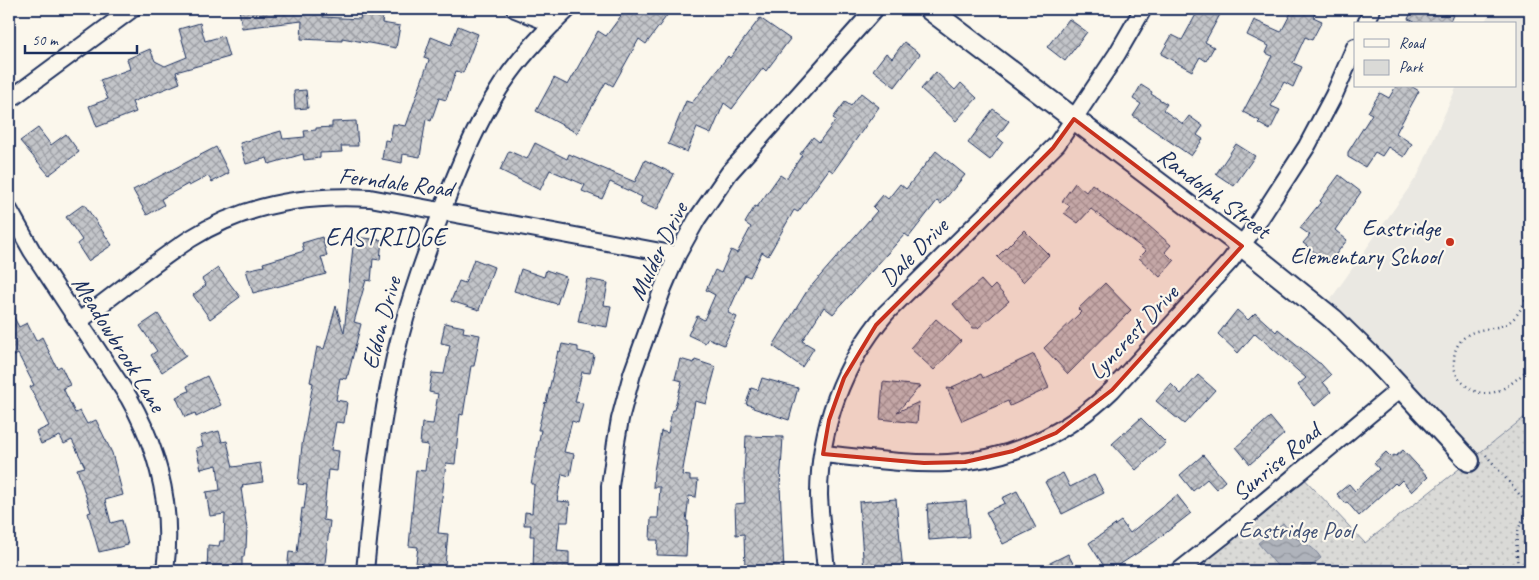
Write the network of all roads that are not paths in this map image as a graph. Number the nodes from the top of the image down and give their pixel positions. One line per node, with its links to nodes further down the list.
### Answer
1 (132, 9): 11 (street)
2 (515, 9): 9 (street)
3 (568, 9): 9 (street, Eldon Drive)
4 (874, 9): 16 (street, Mulder Drive)
5 (930, 9): 12 (street, Randolph Street)
6 (1142, 9): 12 (street, Dale Drive)
7 (1372, 9): 8 (street)
8 (1367, 22)
9 (553, 24): 14 (street, Eldon Drive)
10 (1354, 49): 15 (street, Lyncrest Drive)
11 (9, 100)
12 (1074, 119): 15 (street, Randolph Street); 19 (street, Dale Drive)
13 (9, 210): 17 (street, Meadowbrook Lane)
14 (442, 211): 16 (street, Ferndale Road); 17 (street, Ferndale Road); 22 (street, Eldon Drive)
15 (1242, 246): 18 (street, Randolph Street); 19 (street, Lyncrest Drive)
16 (677, 255): 23 (street, Mulder Drive)
17 (79, 321): 21 (street, Meadowbrook Lane)
18 (1401, 388): 20 (street, Randolph Street); 25 (street, Sunrise Road)
19 (823, 454): 24 (street, Dale Drive)
20 (1475, 456)
21 (165, 571)
22 (365, 571)
23 (610, 571)
24 (826, 571)
25 (1180, 571)

